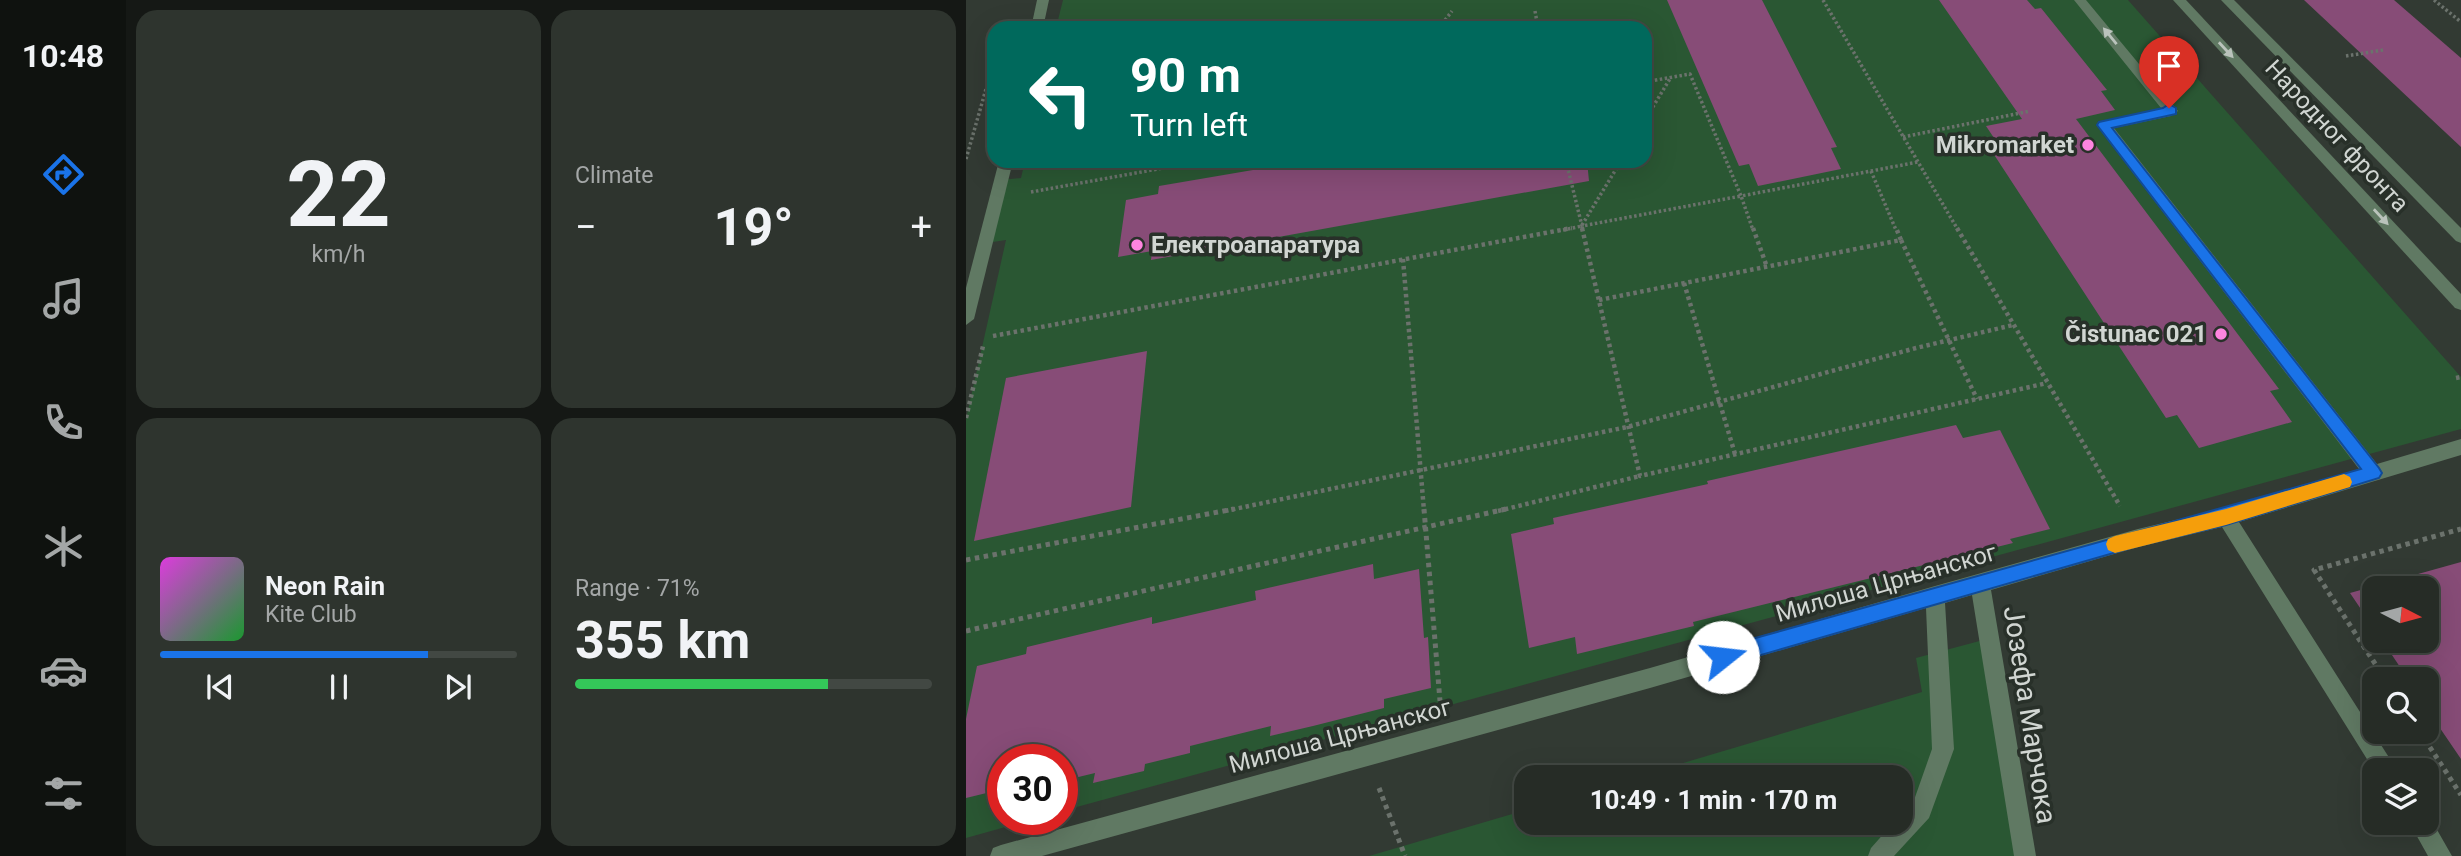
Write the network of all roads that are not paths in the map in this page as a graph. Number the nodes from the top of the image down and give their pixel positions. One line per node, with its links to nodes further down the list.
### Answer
1 (1043, 0): 5 (street)
2 (2080, 0): 11 (street, one-way to 2)
3 (2179, 0): 8 (street, Народног фронта, one-way to 8)
4 (2227, 0): 7 (street, Народног фронта)
5 (1038, 21)
6 (1004, 168): 9 (street)
7 (2461, 237)
8 (2461, 303)
9 (966, 318)
10 (2461, 447): 11 (street, Милоша Црњанског)
11 (2373, 473): 12 (street, Милоша Црњанског)
12 (2226, 517): 13 (street, Милоша Црњанског); 15 (street)
13 (1980, 584): 14 (street, Милоша Црњанског); 19 (street, Јозефа Марчока)
14 (1935, 595): 17 (street, Милоша Црњанског); 18 (street)
15 (2378, 758)
16 (2428, 835): 20 (street)
17 (1001, 856)
18 (1879, 856)
19 (2025, 856)
20 (2441, 856)

